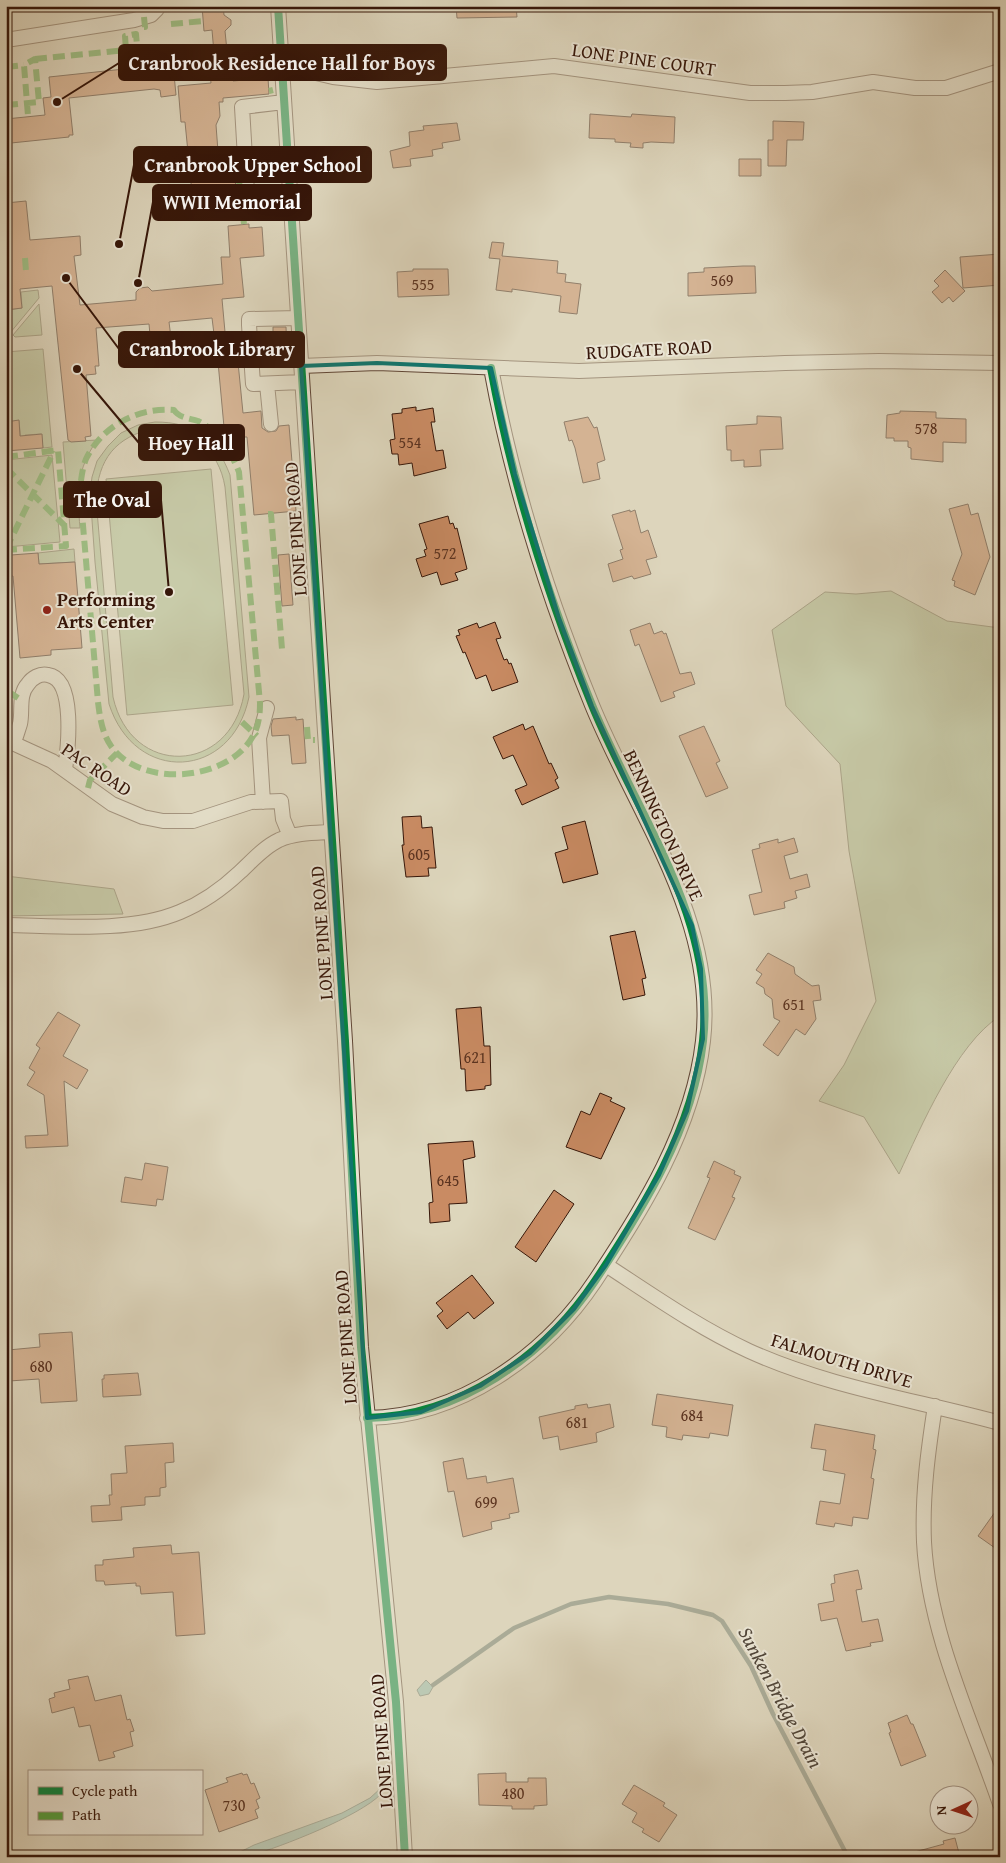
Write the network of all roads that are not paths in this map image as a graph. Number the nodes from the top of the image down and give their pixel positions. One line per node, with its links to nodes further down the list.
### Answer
1 (156, 6): 3 (street)
2 (278, 6): 4 (street, LONE PINE ROAD)
3 (6, 40)
4 (282, 66): 5 (street, LONE PINE COURT); 6 (street, LONE PINE ROAD)
5 (1000, 71)
6 (284, 102): 7 (street); 8 (street, LONE PINE ROAD)
7 (248, 192)
8 (298, 318): 10 (street, LONE PINE ROAD); 13 (street)
9 (1000, 363): 11 (street, RUDGATE ROAD)
10 (301, 366): 11 (street, RUDGATE ROAD); 12 (street, LONE PINE ROAD)
11 (491, 368): 22 (street, BENNINGTON DRIVE)
12 (302, 382): 13 (street); 19 (street, LONE PINE ROAD)
13 (267, 384): 14 (street)
14 (271, 424)
15 (266, 708): 18 (street)
16 (10, 741): 17 (street, PAC ROAD); 17 (street)
17 (65, 769): 18 (street, PAC ROAD)
18 (263, 802): 20 (street, PAC ROAD)
19 (331, 832): 20 (street); 24 (street, LONE PINE ROAD)
20 (290, 836): 21 (street)
21 (6, 925)
22 (606, 1265): 23 (street, FALMOUTH DRIVE); 24 (street, BENNINGTON DRIVE)
23 (935, 1406): 25 (street, FALMOUTH DRIVE); 26 (street)
24 (367, 1418): 27 (street, LONE PINE ROAD)
25 (1000, 1423)
26 (1000, 1804)
27 (405, 1857)

